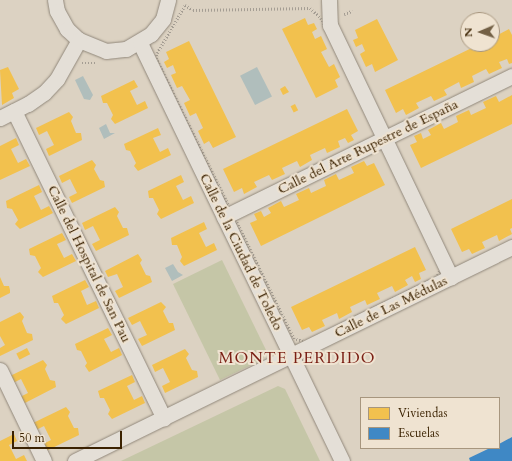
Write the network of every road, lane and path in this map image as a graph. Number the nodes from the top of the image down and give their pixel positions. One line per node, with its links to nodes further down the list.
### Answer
1 (55, 0): 6 (street)
2 (168, 0): 7 (street)
3 (329, 0): 11 (street)
4 (185, 5): 5 (path)
5 (310, 8)
6 (79, 40): 7 (street); 9 (street)
7 (140, 43): 12 (street, Calle de la Ciudad de Toledo)
8 (512, 76): 11 (street, Calle del Arte Rupestre de España)
9 (14, 111): 10 (street); 17 (street, Calle del Hospital de San Pau)
10 (0, 118)
11 (385, 139): 12 (street, Calle del Arte Rupestre de España); 14 (street)
12 (224, 217): 15 (street, Calle de la Ciudad de Toledo)
13 (512, 247): 14 (street, Calle de Las Médulas)
14 (451, 276): 15 (street, Calle de Las Médulas)
15 (292, 356): 17 (street, Calle de Las Médulas); 20 (street, Calle de la Ciudad de Toledo)
16 (0, 370): 18 (street)
17 (164, 418): 19 (street, Calle de Las Médulas)
18 (44, 461)
19 (75, 461)
20 (342, 461)

